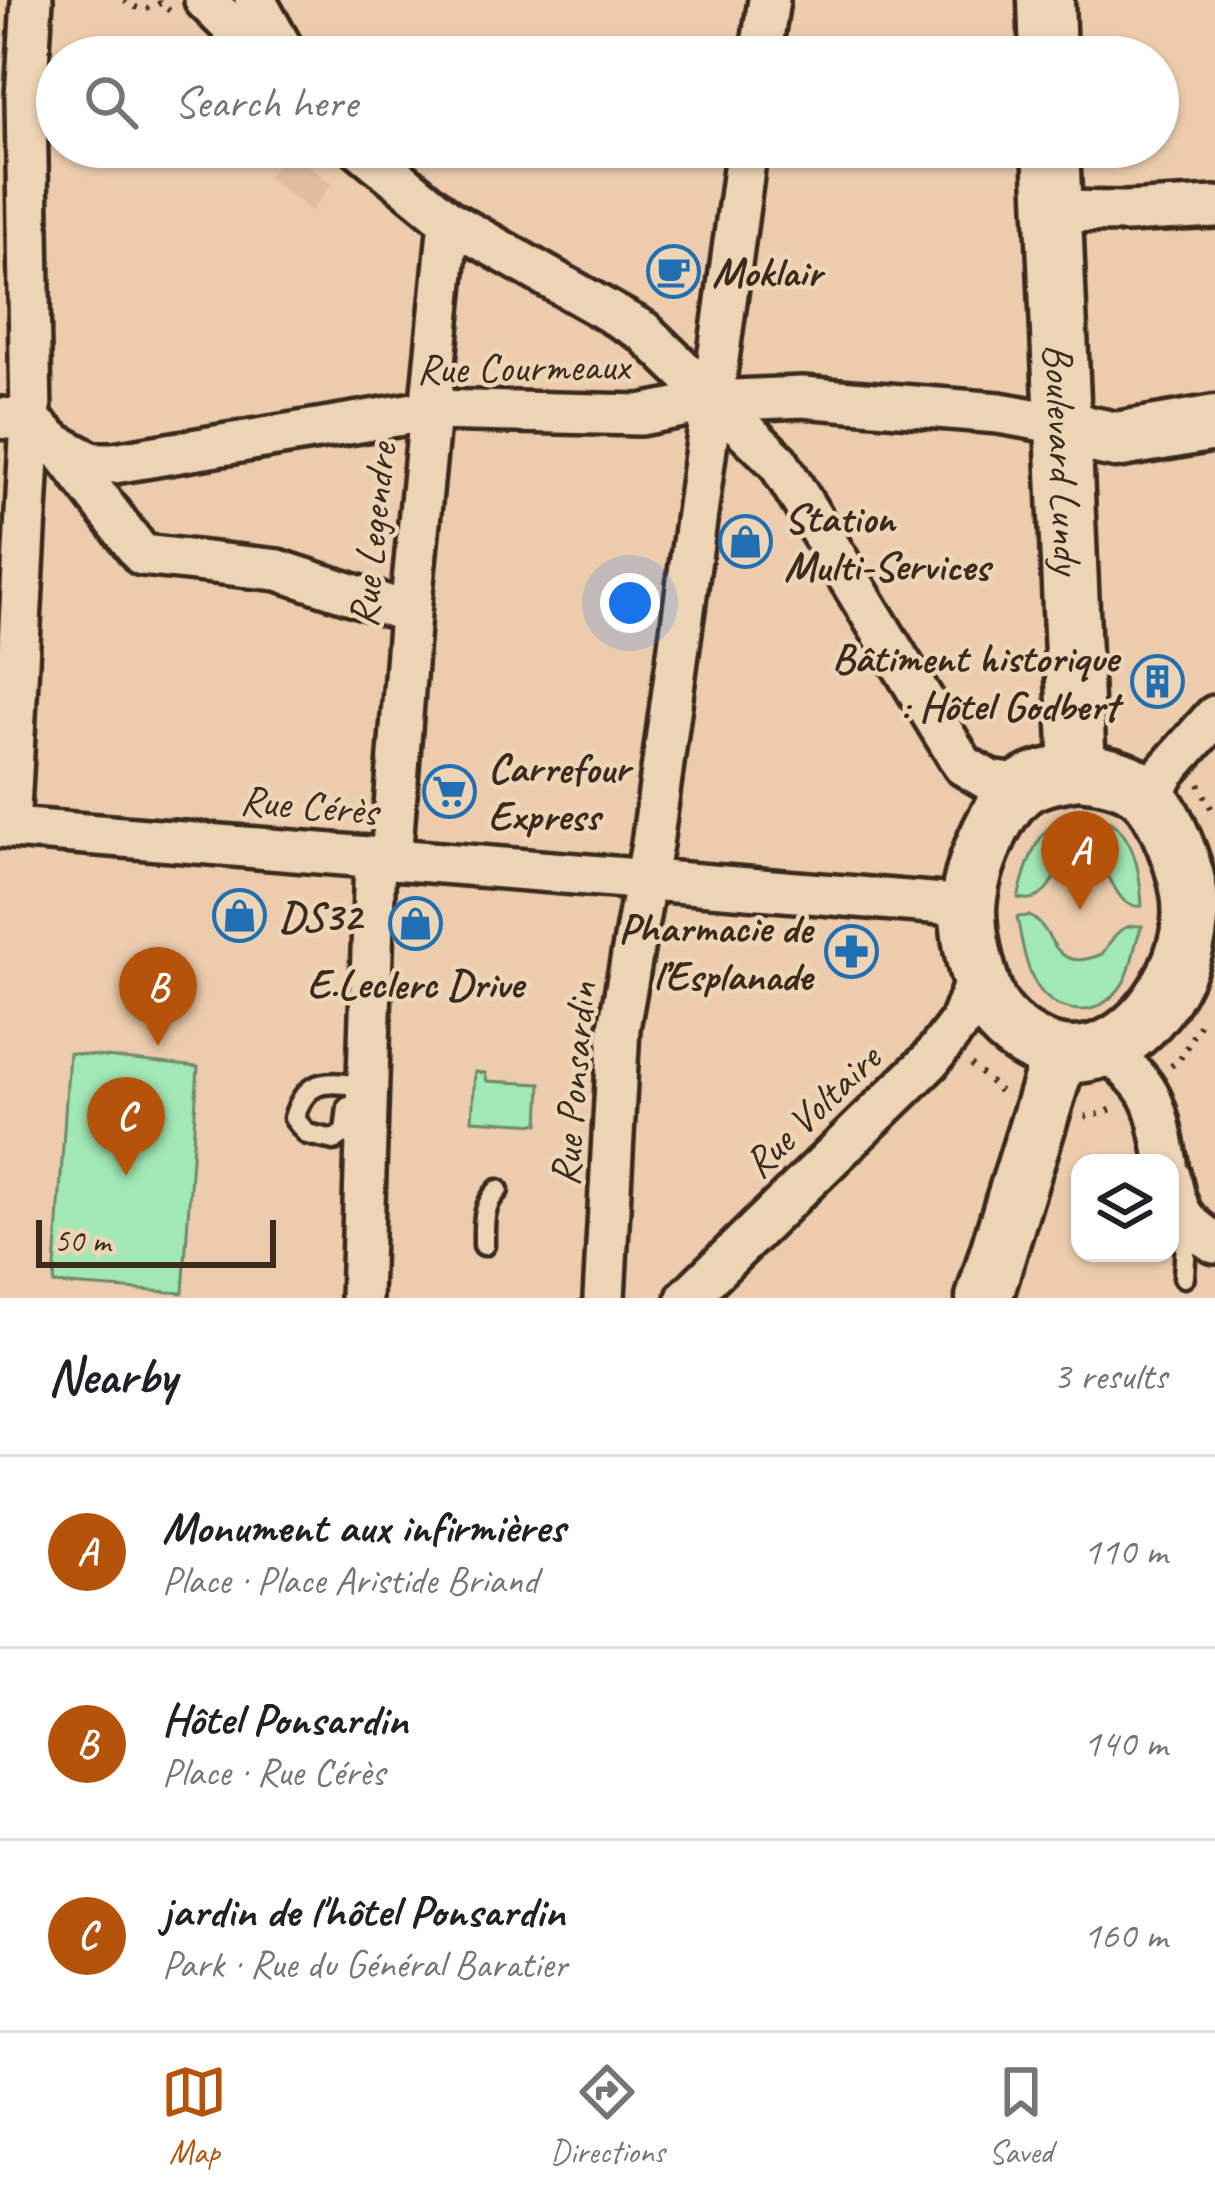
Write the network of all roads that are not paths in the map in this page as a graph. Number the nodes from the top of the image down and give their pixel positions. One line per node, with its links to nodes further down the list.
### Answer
1 (32, 0): 10 (street)
2 (255, 0): 7 (street)
3 (769, 0): 8 (street)
4 (1046, 0): 9 (main road)
5 (191, 9): 6 (street)
6 (231, 36)
7 (275, 36)
8 (763, 36)
9 (1047, 36)
10 (28, 75): 21 (street)
11 (385, 168): 16 (street)
12 (744, 168): 17 (street, Rue Ponsardin)
13 (1053, 168): 15 (main road, Boulevard Lundy)
14 (1215, 206): 15 (street)
15 (1054, 211): 20 (main road, Boulevard Lundy)
16 (449, 221): 17 (street); 18 (street, Rue Legendre)
17 (713, 401): 18 (street, Rue Courmeaux); 20 (street, Rue Courmeaux); 25 (street); 29 (street, Rue Ponsardin)
18 (432, 410): 21 (street, Rue Courmeaux); 22 (street, Rue Legendre)
19 (1215, 423): 20 (main road)
20 (1061, 424): 24 (main road, Boulevard Lundy)
21 (29, 428): 22 (street); 27 (street)
22 (410, 613): 28 (street, Rue Legendre)
23 (1215, 716): 26 (street)
24 (1078, 770): 25 (main road); 26 (main road)
25 (1025, 786): 30 (main road)
26 (1151, 800): 31 (main road)
27 (4, 828): 28 (street, Rue Cérès)
28 (383, 858): 29 (street, Rue Cérès); 40 (street, Rue Legendre)
29 (647, 880): 30 (street, Rue Cérès); 41 (street, Rue Ponsardin)
30 (968, 906): 32 (main road)
31 (1203, 922): 33 (main road)
32 (977, 975): 33 (main road); 42 (street, Rue Voltaire)
33 (1082, 1053): 34 (street); 43 (main road)
34 (1165, 1154)
35 (498, 1190): 38 (lane)
36 (1179, 1207): 37 (street)
37 (1201, 1234): 39 (lane)
38 (484, 1245)
39 (1184, 1277)
40 (362, 1298)
41 (604, 1298)
42 (687, 1298)
43 (984, 1298)

